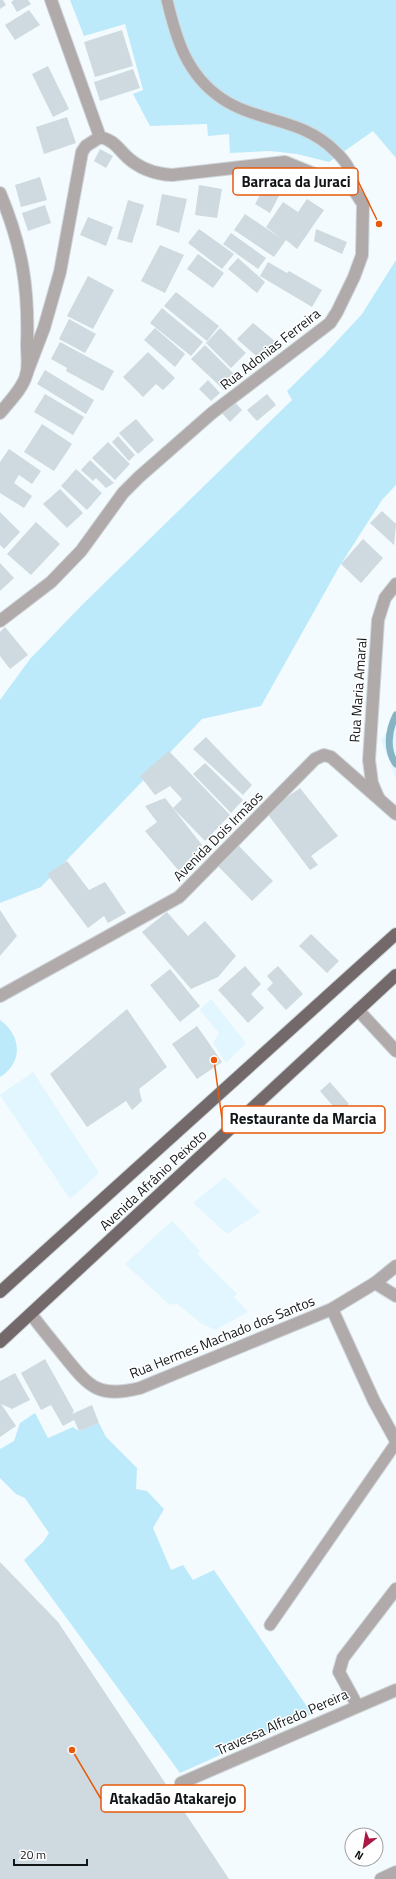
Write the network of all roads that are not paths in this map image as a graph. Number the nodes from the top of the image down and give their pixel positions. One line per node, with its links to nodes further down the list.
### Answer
1 (51, 0): 3 (street)
2 (167, 0): 4 (lane)
3 (100, 137): 4 (street); 6 (street)
4 (354, 190): 9 (street, Rua Adonias Ferreira)
5 (0, 193): 6 (street)
6 (26, 376): 7 (street)
7 (0, 413)
8 (396, 584): 10 (street, Rua Maria Amaral)
9 (0, 621)
10 (380, 801): 11 (street, Avenida Dois Irmãos); 14 (street, Avenida Dois Irmãos)
11 (396, 814)
12 (396, 934): 19 (main road, Avenida Afrânio Peixoto)
13 (396, 975): 15 (main road, Avenida Afrânio Peixoto)
14 (0, 996)
15 (358, 1010): 16 (street); 22 (main road, Avenida Afrânio Peixoto)
16 (396, 1051)
17 (396, 1266): 18 (street, Rua Hermes Machado dos Santos)
18 (375, 1283): 20 (street); 21 (street, Rua Hermes Machado dos Santos)
19 (0, 1292)
20 (396, 1296)
21 (332, 1309): 22 (street, Rua Hermes Machado dos Santos); 24 (street)
22 (31, 1314): 23 (main road, Avenida Afrânio Peixoto)
23 (0, 1342)
24 (396, 1442): 26 (lane)
25 (396, 1590): 28 (street)
26 (270, 1625)
27 (396, 1690): 28 (street, Travessa Alfredo Pereira)
28 (357, 1705): 29 (street, Travessa Alfredo Pereira)
29 (181, 1783)
30 (396, 1872): 31 (street)
31 (381, 1879)

